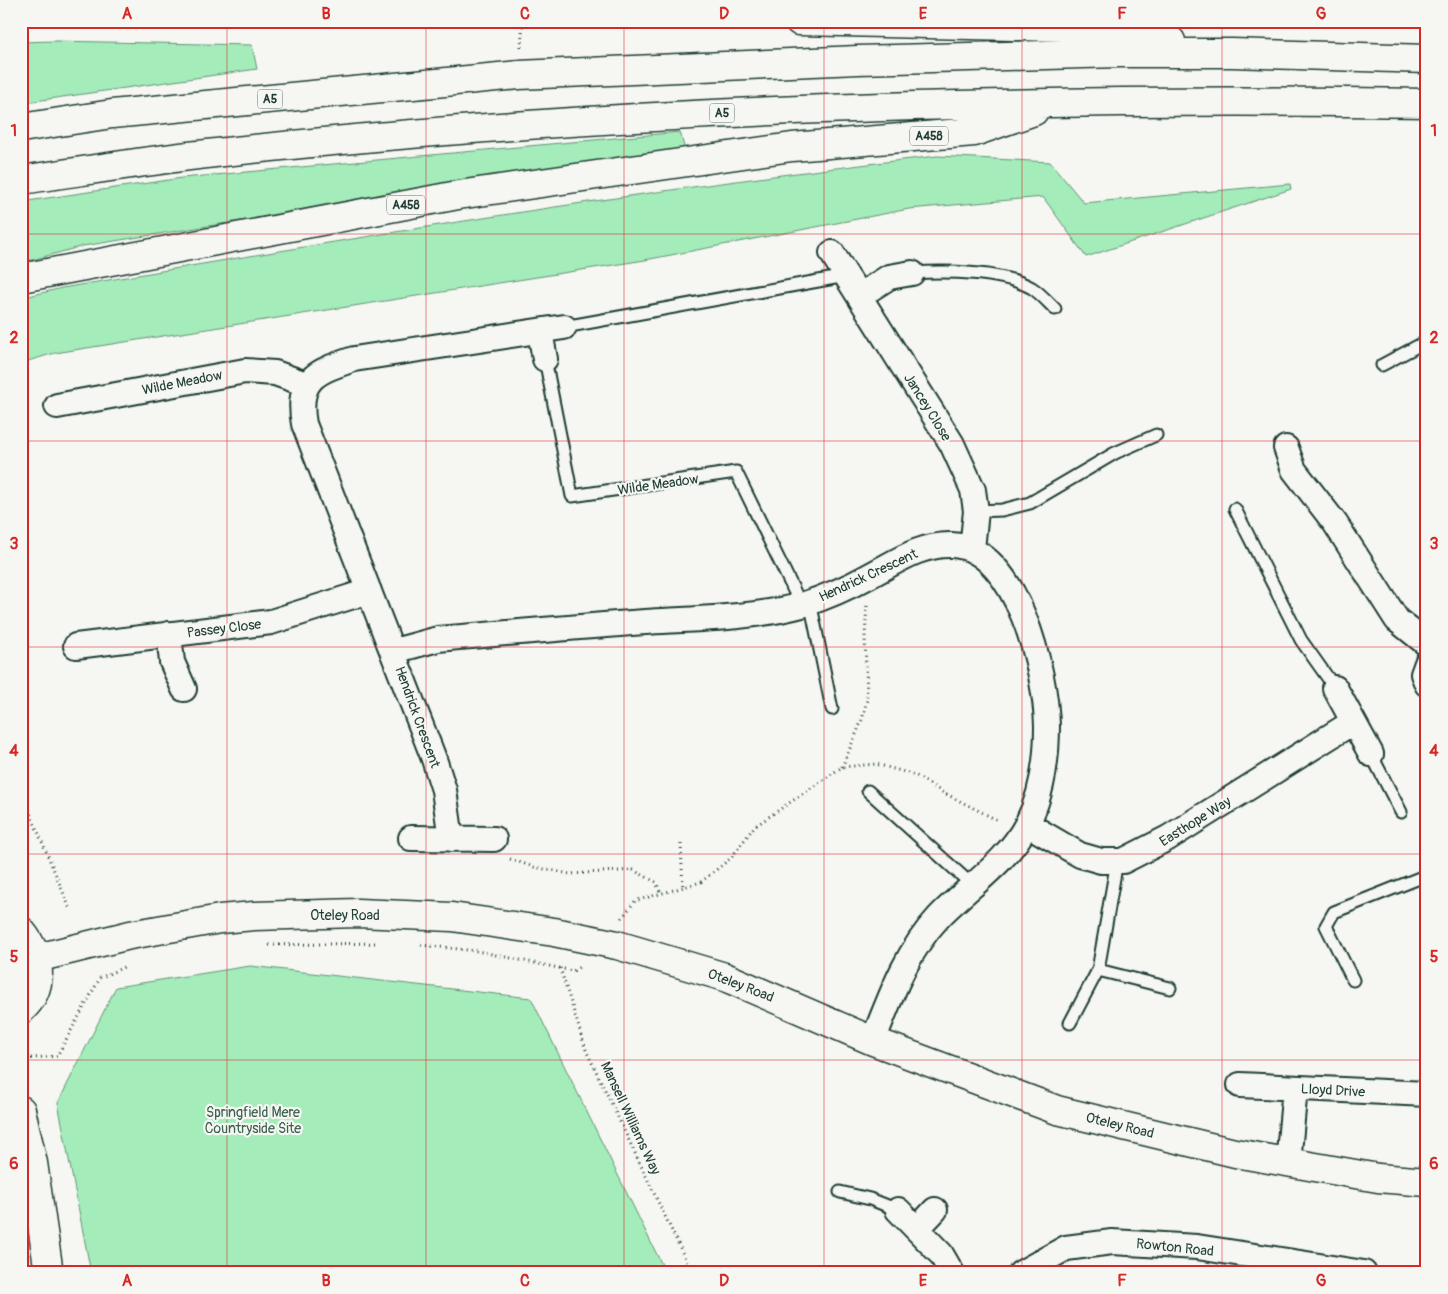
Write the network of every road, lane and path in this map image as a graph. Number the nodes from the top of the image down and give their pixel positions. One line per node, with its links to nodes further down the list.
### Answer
1 (799, 21): 2 (main road)
2 (1232, 53): 3 (main road, A5); 6 (main road, A5)
3 (1427, 59)
4 (1062, 102): 5 (main road, A5); 7 (main road, A5); 11 (main road, A458)
5 (1427, 103)
6 (21, 128)
7 (21, 180)
8 (832, 253): 10 (street, Jancey Close)
9 (912, 273): 12 (street); 13 (lane)
10 (846, 276): 12 (street, Jancey Close); 14 (lane)
11 (21, 278)
12 (859, 296): 24 (street, Jancey Close)
13 (1055, 309)
14 (564, 327): 15 (street)
15 (540, 332): 17 (street); 19 (street)
16 (1427, 342): 18 (lane)
17 (545, 358): 28 (lane, Wilde Meadow)
18 (1382, 365)
19 (306, 384): 20 (street, Wilde Meadow); 26 (street)
20 (57, 406)
21 (1156, 435): 24 (lane)
22 (1286, 448): 30 (street)
23 (1235, 509): 35 (lane)
24 (976, 511): 25 (street, Jancey Close)
25 (972, 549): 28 (street, Hendrick Crescent); 45 (street)
26 (369, 591): 29 (street, Passey Close); 32 (street)
27 (867, 600): 40 (path)
28 (806, 603): 32 (street, Hendrick Crescent); 37 (lane)
29 (169, 634): 31 (street, Passey Close); 36 (street)
30 (1427, 644)
31 (76, 646)
32 (394, 651): 47 (street, Hendrick Crescent)
33 (1427, 663): 34 (street)
34 (1427, 684)
35 (1335, 688): 38 (street)
36 (184, 689)
37 (832, 709)
38 (1353, 722): 39 (street); 50 (street, Easthope Way)
39 (1371, 754): 43 (lane)
40 (842, 767): 44 (path); 53 (path)
41 (868, 791): 52 (lane)
42 (21, 792): 55 (path)
43 (1401, 812)
44 (1001, 823)
45 (1027, 824): 50 (street, Easthope Way); 52 (street)
46 (410, 838): 47 (street)
47 (451, 838): 49 (street)
48 (680, 844): 53 (path)
49 (499, 848): 54 (path)
50 (1117, 861): 63 (lane)
51 (1427, 875): 66 (lane)
52 (971, 884): 70 (street)
53 (682, 888): 54 (path)
54 (661, 894): 56 (path)
55 (70, 909)
56 (617, 926)
57 (21, 931): 61 (main road)
58 (379, 943): 59 (path)
59 (262, 945)
60 (418, 945): 62 (path)
61 (37, 958): 68 (main road); 70 (main road, Oteley Road)
62 (560, 968): 64 (path); 83 (path, Mansell Williams Way)
63 (1098, 970): 67 (lane); 69 (lane)
64 (573, 971)
65 (100, 978): 71 (path)
66 (1353, 980)
67 (1170, 988)
68 (21, 1010)
69 (1070, 1023)
70 (873, 1041): 76 (main road, Oteley Road)
71 (21, 1059)
72 (1240, 1085): 73 (street, Lloyd Drive)
73 (1295, 1088): 74 (street, Lloyd Drive); 76 (street)
74 (1427, 1094)
75 (21, 1110): 82 (main road)
76 (1288, 1162): 77 (main road, Oteley Road)
77 (1427, 1182)
78 (840, 1192): 79 (lane)
79 (898, 1210): 81 (street)
80 (935, 1210): 81 (street)
81 (917, 1229): 84 (street)
82 (49, 1273)
83 (692, 1273)
84 (952, 1273)
85 (1021, 1273): 86 (street, Rowton Road)
86 (1364, 1273)

